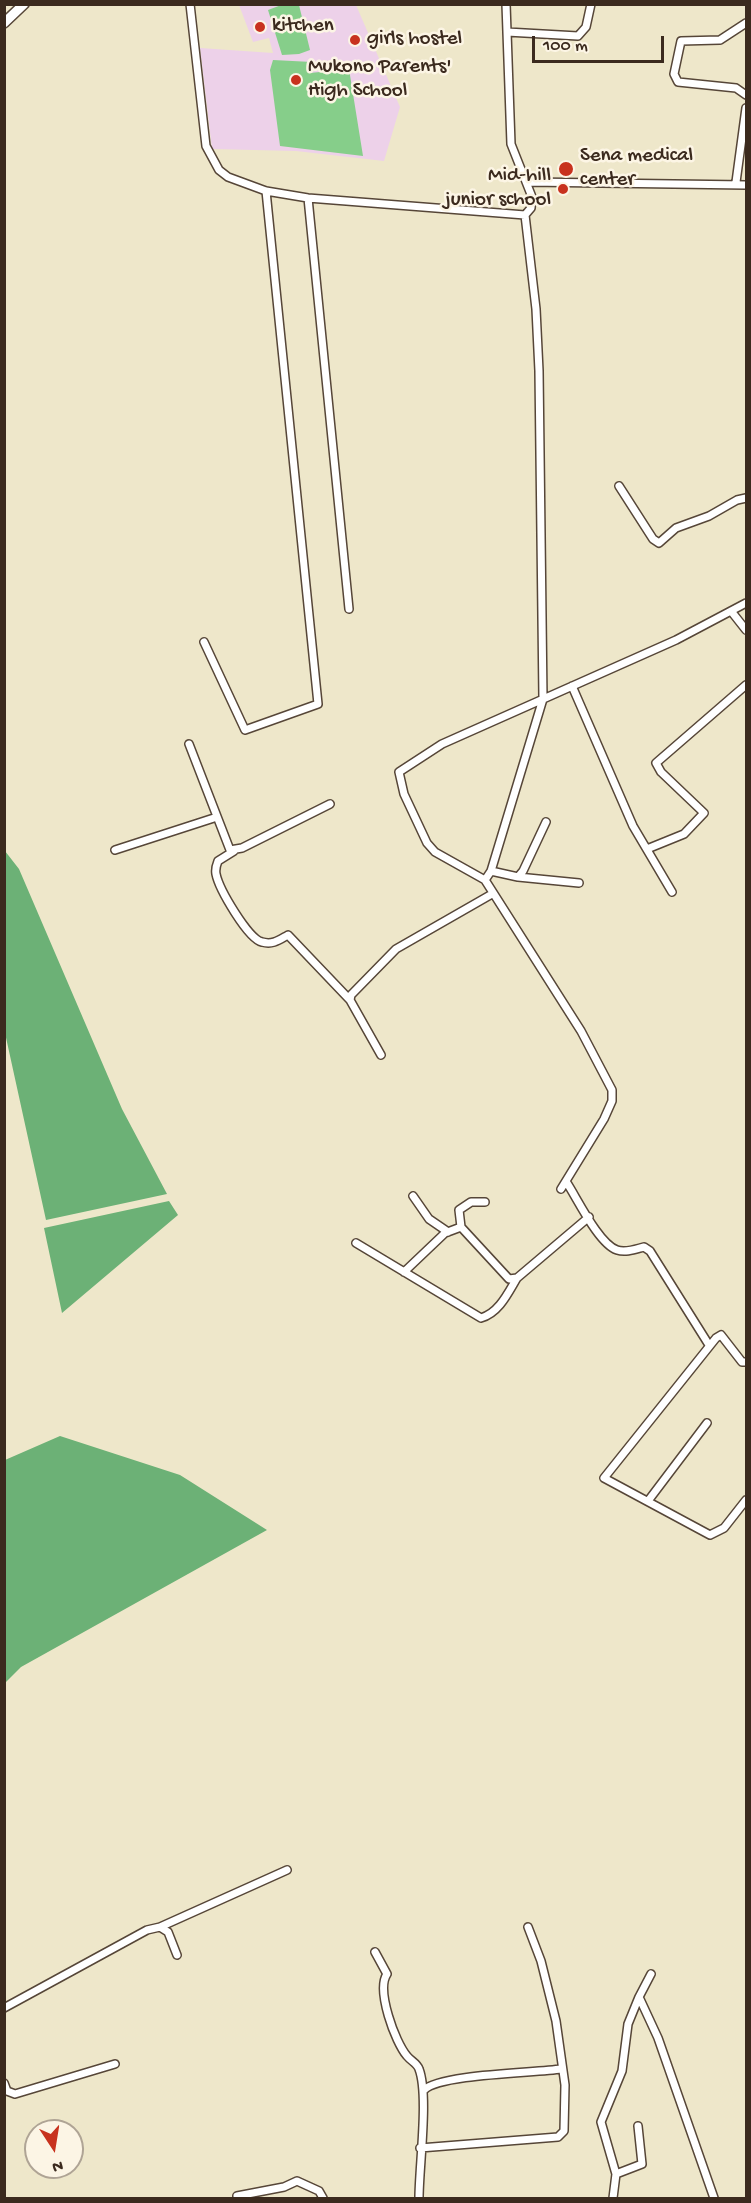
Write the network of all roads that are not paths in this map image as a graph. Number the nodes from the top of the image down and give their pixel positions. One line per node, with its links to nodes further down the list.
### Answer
1 (24, 4): 5 (street)
2 (190, 4): 13 (street)
3 (506, 4): 7 (street)
4 (591, 4): 7 (street)
5 (4, 23)
6 (747, 23): 8 (street)
7 (507, 32): 10 (street)
8 (747, 95)
9 (747, 108): 11 (street)
10 (529, 182): 11 (street); 15 (street)
11 (736, 182): 12 (street)
12 (747, 185)
13 (266, 191): 14 (street); 22 (street)
14 (308, 198): 15 (street); 19 (street)
15 (525, 215): 25 (street)
16 (619, 486): 17 (street)
17 (747, 498)
18 (747, 603): 20 (street)
19 (349, 609)
20 (731, 612): 21 (street); 24 (street)
21 (747, 630)
22 (204, 642)
23 (747, 685): 30 (street)
24 (572, 686): 25 (street); 30 (street)
25 (543, 699): 33 (street); 35 (street)
26 (189, 744): 28 (street)
27 (330, 804): 32 (street)
28 (217, 817): 31 (street); 32 (street)
29 (546, 822): 34 (street)
30 (648, 849): 37 (street)
31 (115, 850)
32 (234, 851): 39 (street)
33 (490, 871): 34 (street); 35 (street)
34 (518, 876): 36 (street)
35 (485, 880): 38 (street)
36 (579, 883)
37 (672, 892)
38 (492, 894): 39 (street); 43 (street)
39 (350, 1000): 40 (street)
40 (381, 1055)
41 (414, 1196): 45 (street)
42 (485, 1202): 44 (street)
43 (589, 1217): 48 (street); 49 (street)
44 (461, 1227): 45 (street); 48 (street)
45 (448, 1232): 47 (street)
46 (356, 1243): 47 (street)
47 (404, 1272): 48 (street)
48 (517, 1278)
49 (709, 1345): 50 (street); 53 (street)
50 (747, 1362)
51 (707, 1423): 53 (street)
52 (747, 1500): 53 (street)
53 (648, 1501)
54 (287, 1869): 55 (street)
55 (160, 1927): 58 (street); 61 (street)
56 (528, 1927): 63 (street)
57 (375, 1952): 65 (street)
58 (177, 1955)
59 (651, 1974): 60 (street)
60 (639, 1997): 68 (street); 73 (street)
61 (4, 2007)
62 (115, 2064): 64 (street)
63 (561, 2069): 65 (street); 67 (street)
64 (4, 2083)
65 (424, 2090): 67 (street)
66 (638, 2126): 68 (street)
67 (420, 2148): 71 (street)
68 (616, 2174): 72 (street)
69 (237, 2196): 70 (street)
70 (323, 2199)
71 (419, 2199)
72 (613, 2199)
73 (714, 2199)

